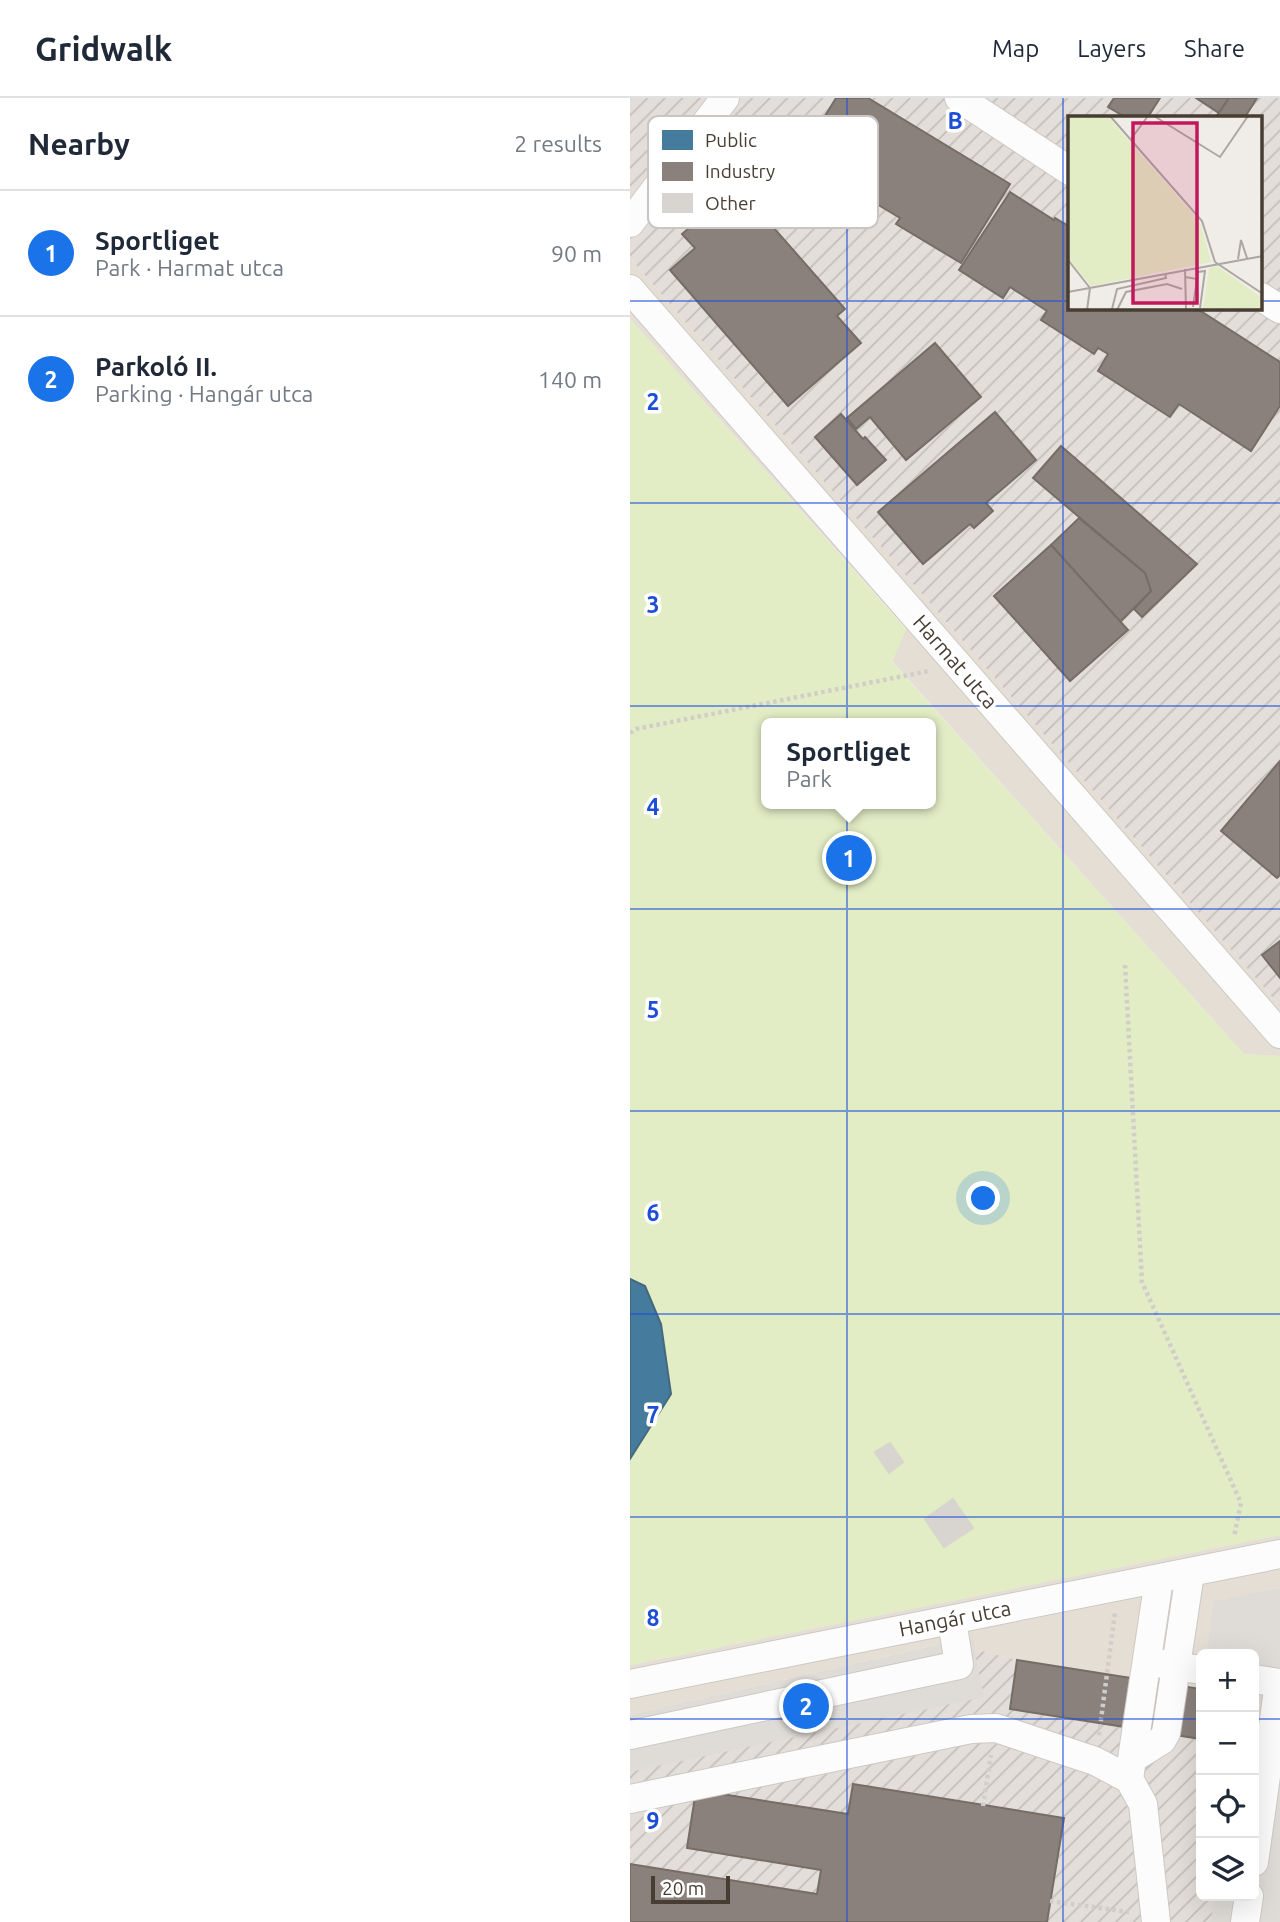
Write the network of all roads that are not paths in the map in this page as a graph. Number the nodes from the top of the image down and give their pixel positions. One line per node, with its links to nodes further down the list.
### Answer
1 (725, 98): 3 (street)
2 (959, 98): 4 (street)
3 (711, 116)
4 (1068, 170)
5 (648, 199): 6 (street)
6 (630, 223)
7 (630, 289): 10 (street, Harmat utca)
8 (1262, 298): 9 (street)
9 (1280, 309)
10 (1280, 1034)
11 (1280, 1554): 12 (street, Hangár utca)
12 (1189, 1573): 13 (street, Hangár utca); 16 (street)
13 (1159, 1579): 14 (street, Hangár utca); 15 (street)
14 (952, 1620): 18 (street, Hangár utca); 19 (street)
15 (1147, 1662): 16 (street); 20 (street)
16 (1189, 1668): 20 (street)
17 (1271, 1678): 22 (street)
18 (630, 1684)
19 (630, 1735)
20 (1131, 1768): 21 (street); 24 (street)
21 (630, 1799)
22 (1256, 1838)
23 (1248, 1901): 25 (street)
24 (1156, 1919)
25 (1245, 1922)

